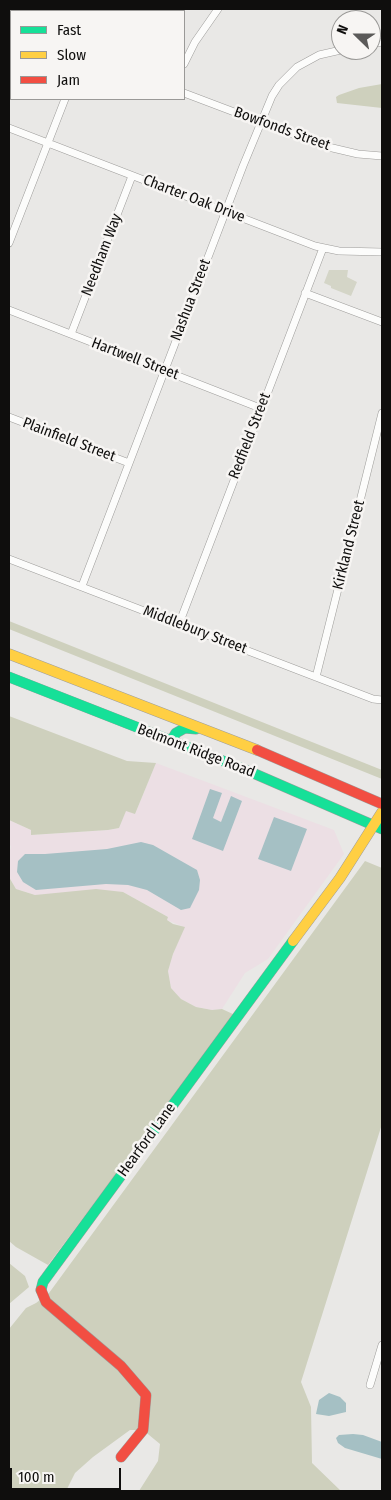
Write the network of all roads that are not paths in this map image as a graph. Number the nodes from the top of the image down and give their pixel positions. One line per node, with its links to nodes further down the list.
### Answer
1 (218, 9): 3 (street)
2 (331, 52): 6 (street, Nashua Street)
3 (185, 62)
4 (185, 93): 6 (street, Bowfonds Street)
5 (65, 100): 8 (street)
6 (260, 122): 9 (street, Bowfonds Street); 11 (street, Nashua Street)
7 (9, 128): 8 (street, Charter Oak Drive)
8 (48, 143): 10 (street, Charter Oak Drive); 12 (street)
9 (382, 156)
10 (132, 176): 11 (street, Charter Oak Drive); 18 (street, Needham Way)
11 (226, 211): 13 (street, Charter Oak Drive); 19 (street, Nashua Street)
12 (9, 243)
13 (323, 248): 14 (street, Charter Oak Drive); 15 (street, Redfield Street)
14 (382, 252)
15 (305, 293): 17 (street); 20 (street, Redfield Street)
16 (9, 310): 18 (street, Hartwell Street)
17 (382, 322)
18 (71, 334): 19 (street, Hartwell Street)
19 (164, 371): 20 (street, Hartwell Street); 23 (street, Nashua Street)
20 (260, 408): 26 (street, Redfield Street)
21 (382, 413): 28 (street, Kirkland Street)
22 (9, 417): 23 (street, Plainfield Street)
23 (129, 463): 25 (street, Nashua Street)
24 (9, 558): 25 (street, Middlebury Street)
25 (82, 586): 26 (street, Middlebury Street)
26 (179, 624): 28 (street, Middlebury Street)
27 (9, 654): 31 (main road, Belmont Ridge Road)
28 (316, 677): 30 (street, Middlebury Street)
29 (9, 678): 32 (main road, Belmont Ridge Road)
30 (382, 700)
31 (204, 730): 32 (main road); 33 (main road, Belmont Ridge Road)
32 (171, 741): 35 (main road, Belmont Ridge Road)
33 (382, 804)
34 (382, 812): 35 (main road, Hearford Lane)
35 (378, 827): 39 (main road, Hearford Lane)
36 (382, 1345): 37 (street)
37 (381, 1357): 38 (street)
38 (370, 1385)
39 (121, 1457)

